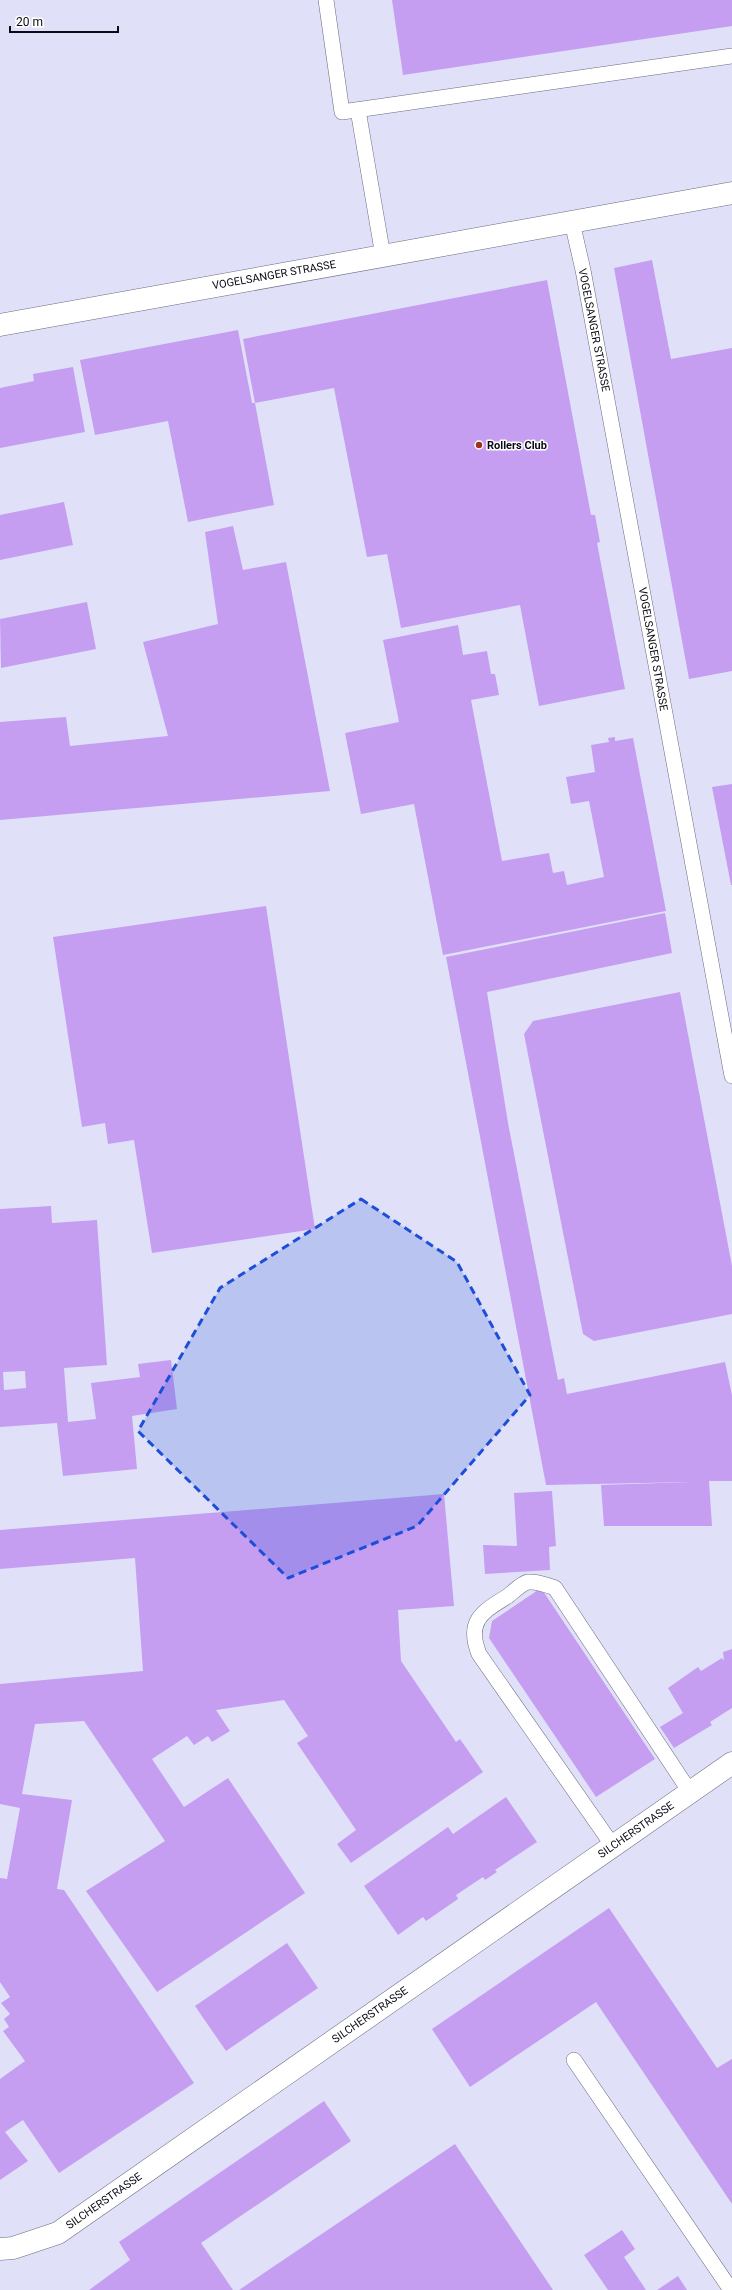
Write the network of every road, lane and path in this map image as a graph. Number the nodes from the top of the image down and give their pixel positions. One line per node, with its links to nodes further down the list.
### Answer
1 (326, 0): 3 (lane)
2 (732, 56): 3 (lane)
3 (358, 110): 6 (lane)
4 (732, 193): 5 (street, VOGELSANGER STRASSE)
5 (572, 222): 6 (street, VOGELSANGER STRASSE); 8 (lane, VOGELSANGER STRASSE)
6 (383, 256): 7 (street, VOGELSANGER STRASSE)
7 (0, 325)
8 (732, 1076)
9 (732, 1763): 10 (street, SILCHERSTRASSE)
10 (690, 1792): 11 (street, SILCHERSTRASSE); 11 (lane)
11 (613, 1846): 13 (street, SILCHERSTRASSE)
12 (574, 2060): 14 (lane)
13 (0, 2249)
14 (731, 2290)

